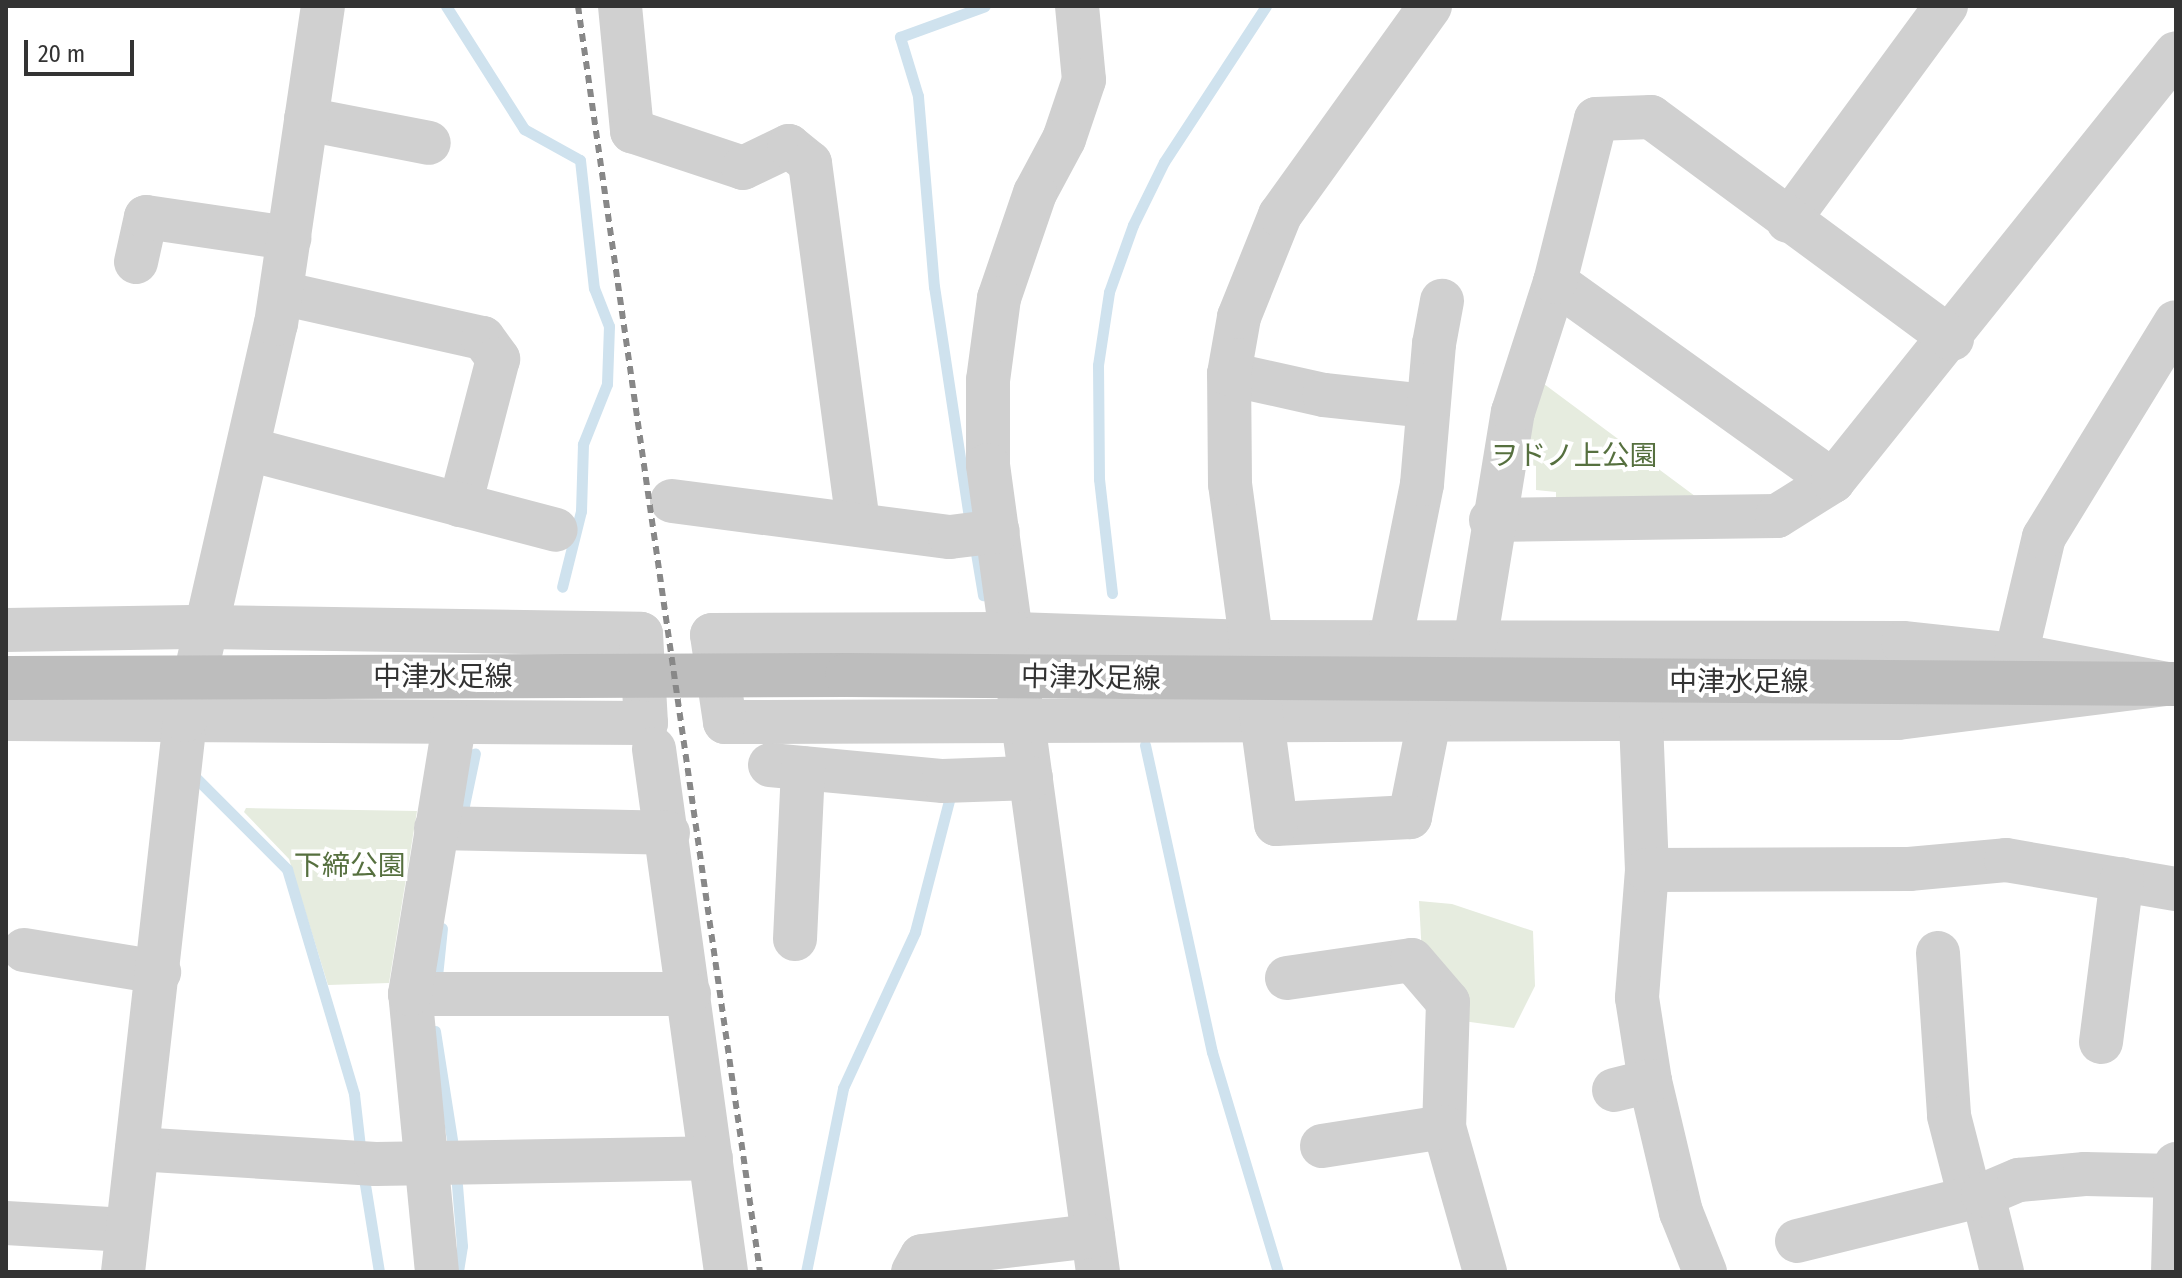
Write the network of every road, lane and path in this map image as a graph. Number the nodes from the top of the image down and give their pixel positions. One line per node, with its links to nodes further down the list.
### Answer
1 (323, 6): 7 (street)
2 (620, 6): 24 (street)
3 (1077, 6): 26 (street)
4 (1430, 6): 17 (street)
5 (1946, 6): 9 (street)
6 (2176, 53): 16 (street)
7 (306, 119): 8 (street); 10 (street)
8 (429, 143)
9 (1788, 221): 12 (street); 16 (street)
10 (289, 238): 11 (street); 13 (street)
11 (136, 262)
12 (1555, 282): 20 (street); 23 (street)
13 (281, 293): 19 (street); 22 (street)
14 (1442, 301): 18 (street)
15 (2176, 322): 33 (street)
16 (1952, 339): 20 (street)
17 (1229, 374): 18 (street); 30 (street)
18 (1427, 406): 31 (street)
19 (248, 449): 22 (street); 27 (street)
20 (1833, 481): 23 (street)
21 (672, 501): 24 (street)
22 (460, 505): 25 (street)
23 (1491, 520): 32 (street)
24 (858, 525): 26 (street)
25 (556, 530)
26 (979, 533): 29 (street)
27 (206, 627): 28 (street); 37 (street); 42 (street)
28 (6, 630)
29 (1012, 634): 30 (street); 38 (street); 38 (street)
30 (1250, 642): 31 (street); 39 (street)
31 (1390, 643): 32 (street)
32 (1475, 643): 33 (street)
33 (2016, 655): 35 (street)
34 (26, 678): 35 (street, 中津水足線)
35 (2171, 684): 41 (street)
36 (6, 719): 37 (street)
37 (185, 720): 42 (street); 53 (street)
38 (1024, 721): 39 (street); 44 (street)
39 (1261, 721): 40 (street); 40 (street)
40 (1429, 721): 41 (street)
41 (1641, 721): 47 (street)
42 (454, 724): 45 (street)
43 (654, 749): 46 (street)
44 (1031, 778): 50 (street); 68 (street)
45 (456, 829): 46 (street); 55 (street)
46 (668, 833): 56 (street)
47 (1647, 870): 48 (street); 74 (street)
48 (2122, 879): 49 (street); 57 (street)
49 (2176, 889)
50 (795, 939)
51 (24, 950): 53 (street)
52 (1938, 953): 64 (street)
53 (159, 972): 60 (street)
54 (1287, 977): 58 (street)
55 (428, 994): 56 (street); 62 (street)
56 (689, 994): 61 (street)
57 (2101, 1042)
58 (1444, 1127): 59 (street); 69 (street)
59 (1322, 1146)
60 (137, 1149): 62 (street); 66 (street)
61 (711, 1158): 62 (street); 72 (street)
62 (446, 1160): 71 (street)
63 (2175, 1170): 64 (street); 76 (street)
64 (1976, 1196): 67 (street); 75 (street)
65 (6, 1223): 66 (street)
66 (127, 1230): 70 (street)
67 (1797, 1241)
68 (1096, 1254): 73 (street)
69 (1481, 1271)
70 (123, 1272)
71 (437, 1272)
72 (726, 1272)
73 (913, 1272)
74 (1705, 1272)
75 (2002, 1272)
76 (2173, 1272)

